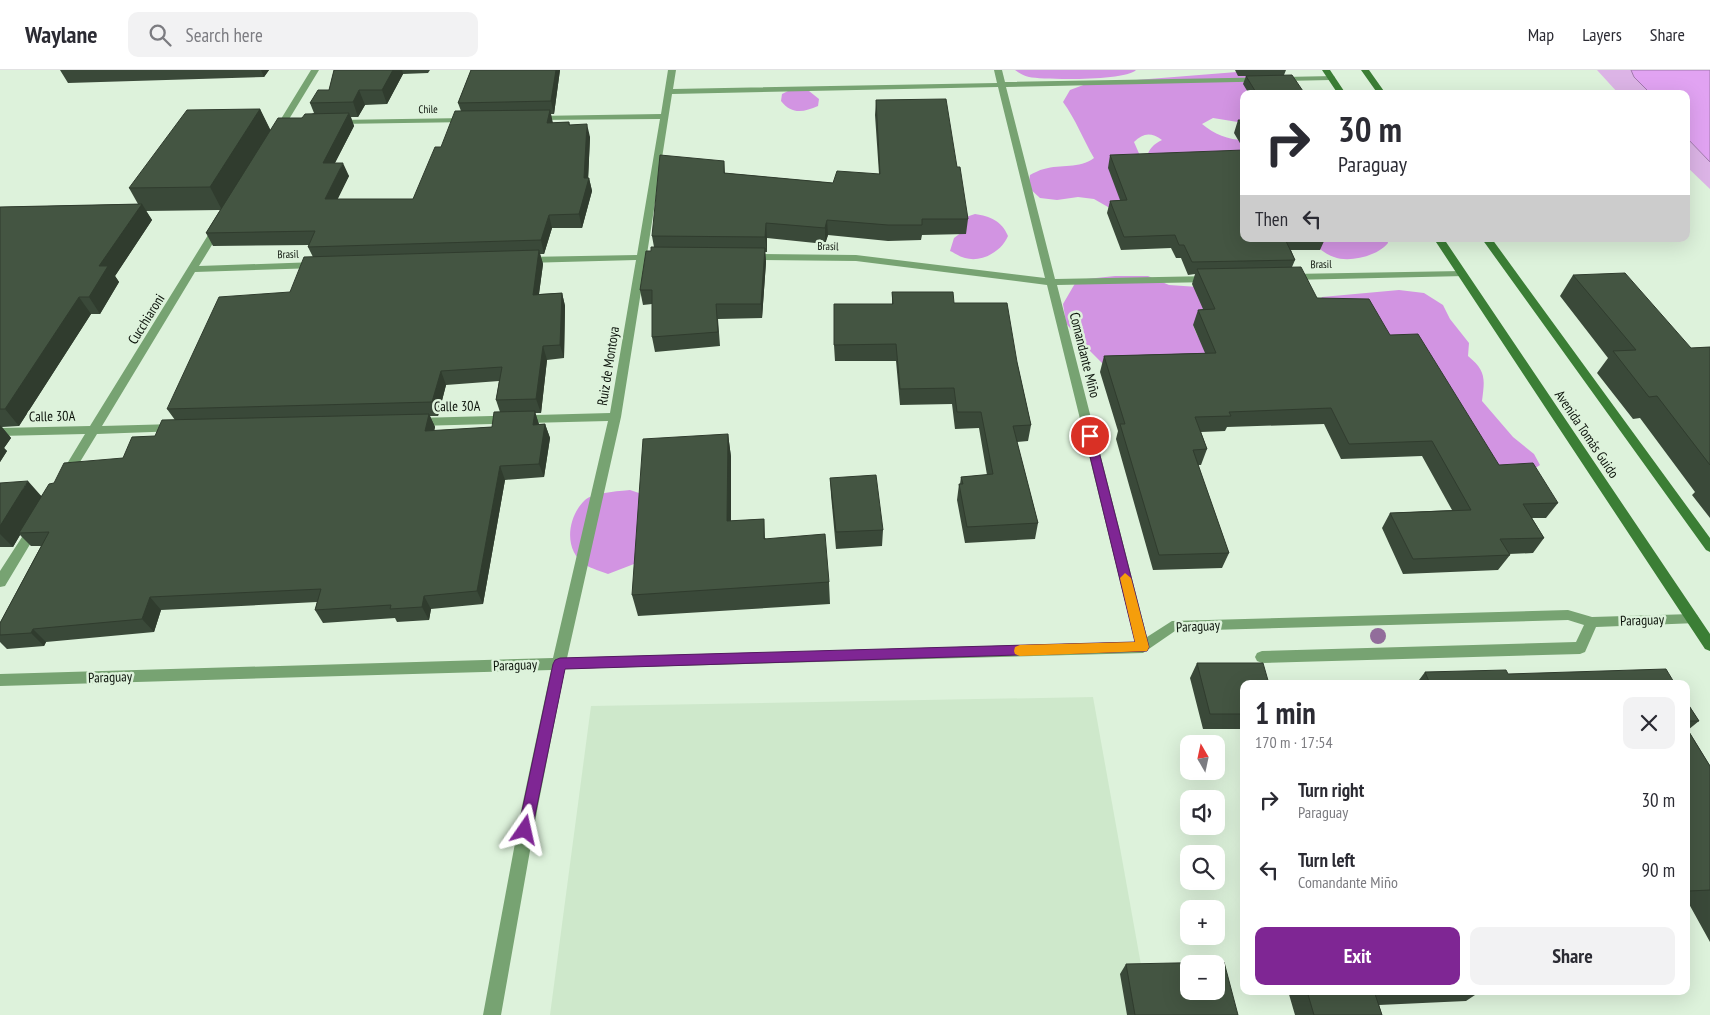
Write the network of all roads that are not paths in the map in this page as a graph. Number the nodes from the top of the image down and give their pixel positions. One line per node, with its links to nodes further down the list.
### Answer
1 (315, 70): 15 (street)
2 (672, 70): 10 (street, Ruiz de Montoya)
3 (998, 70): 7 (street, Comandante Miño)
4 (1326, 70): 6 (main road)
5 (1365, 70): 9 (main road)
6 (1332, 78): 7 (street); 8 (main road)
7 (1002, 85): 10 (street); 28 (street, Comandante Miño)
8 (1340, 90)
9 (1379, 90)
10 (668, 92): 11 (street, Ruiz de Montoya)
11 (664, 116): 12 (street); 19 (street, Ruiz de Montoya)
12 (527, 118)
13 (478, 119): 14 (street, Chile)
14 (331, 122)
15 (272, 140)
16 (222, 220): 24 (street, Cucchiaroni)
17 (1441, 242): 25 (main road, Avenida Tomás Guido)
18 (1489, 242): 36 (main road)
19 (641, 256): 20 (street); 22 (street); 29 (street, Ruiz de Montoya)
20 (670, 257)
21 (739, 257): 28 (street, Brasil)
22 (512, 260)
23 (332, 265): 24 (street, Brasil)
24 (192, 269): 32 (street, Cucchiaroni)
25 (1462, 274): 26 (street, Brasil); 38 (main road, Avenida Tomás Guido)
26 (1276, 278)
27 (1218, 279): 28 (street, Brasil)
28 (1051, 282): 41 (street, Comandante Miño)
29 (615, 418): 30 (street, Calle 30A); 43 (street, Ruiz de Montoya)
30 (408, 422)
31 (182, 428): 32 (street, Calle 30A)
32 (94, 430): 33 (street, Calle 30A); 34 (street, Cucchiaroni)
33 (0, 432)
34 (57, 489)
35 (42, 514): 37 (street)
36 (1710, 547)
37 (0, 582)
38 (1692, 619): 39 (street, Paraguay); 40 (main road, Avenida Tomás Guido)
39 (1592, 622): 41 (street, Paraguay); 42 (street)
40 (1710, 646)
41 (1143, 647): 43 (street, Paraguay)
42 (1262, 657)
43 (560, 664): 44 (street, Paraguay); 45 (street, Ruiz de Montoya)
44 (0, 680)
45 (492, 1015)

